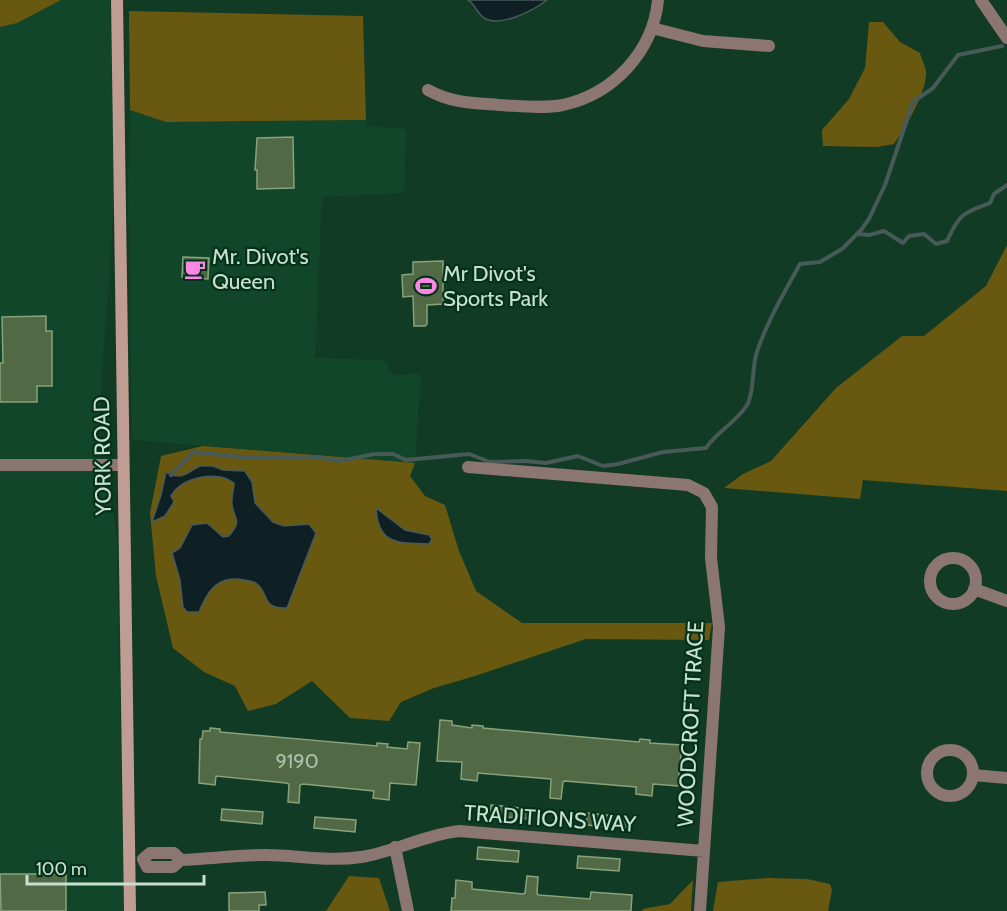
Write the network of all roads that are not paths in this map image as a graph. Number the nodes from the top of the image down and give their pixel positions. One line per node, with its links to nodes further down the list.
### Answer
1 (117, 0): 9 (street, YORK ROAD)
2 (658, 0): 4 (street)
3 (981, 0): 5 (street)
4 (652, 28): 6 (street); 7 (street)
5 (1007, 38)
6 (769, 46)
7 (428, 90)
8 (0, 465): 9 (street)
9 (123, 465): 17 (street, YORK ROAD)
10 (468, 467): 16 (street, WOODCROFT TRACE)
11 (974, 589): 12 (street)
12 (1007, 601)
13 (973, 775): 14 (street)
14 (1007, 778)
15 (395, 847): 16 (street, TRADITIONS WAY); 17 (street, TRADITIONS WAY); 19 (street)
16 (704, 851): 20 (street, WOODCROFT TRACE)
17 (129, 858): 18 (street, YORK ROAD)
18 (130, 911)
19 (408, 911)
20 (700, 911)

